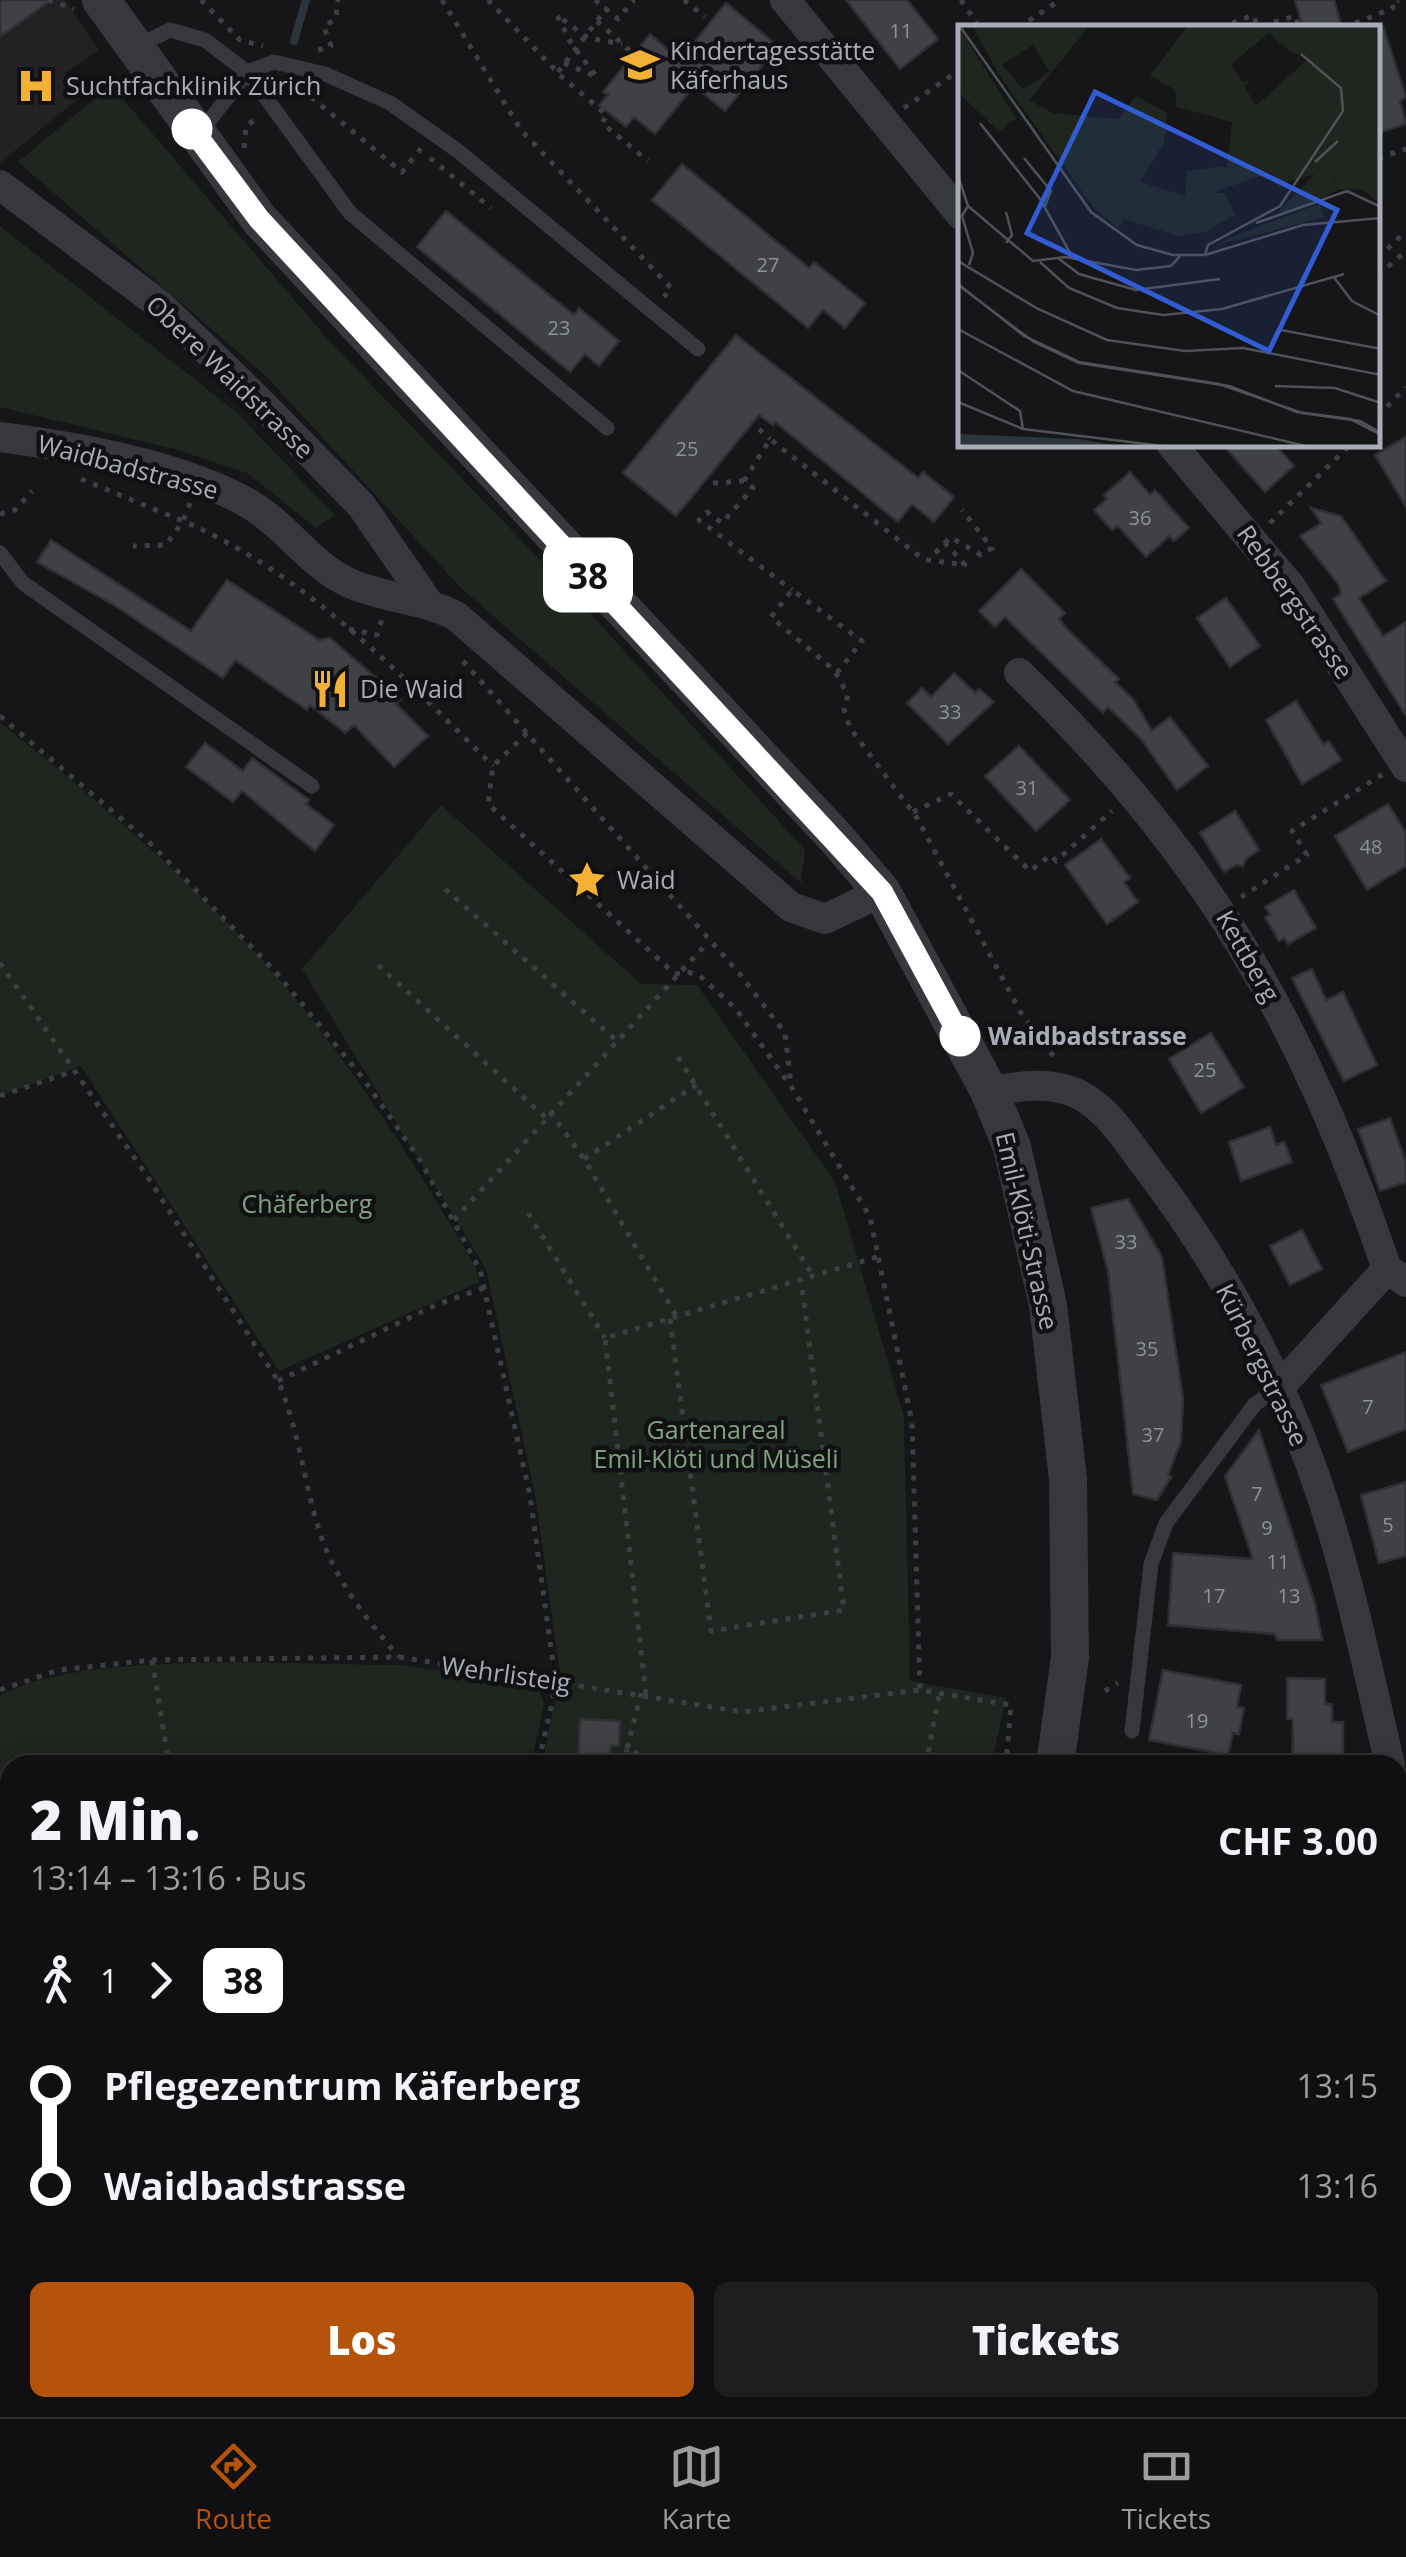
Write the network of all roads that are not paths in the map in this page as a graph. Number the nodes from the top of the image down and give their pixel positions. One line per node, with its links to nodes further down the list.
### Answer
1 (784, 0): 7 (street)
2 (89, 5): 3 (street, Emil-Klöti-Strasse)
3 (134, 47): 4 (lane); 5 (street, Emil-Klöti-Strasse)
4 (248, 72): 5 (lane); 8 (lane); 9 (lane)
5 (197, 136): 17 (street, Emil-Klöti-Strasse)
6 (0, 185): 13 (street, Obere Waidstrasse)
7 (958, 211)
8 (698, 350)
9 (607, 428)
10 (0, 437): 13 (street, Waidbadstrasse)
11 (1175, 448): 15 (street, Rebbergstrasse)
12 (0, 554): 16 (lane)
13 (427, 601): 17 (street, Waidbadstrasse)
14 (1019, 673): 19 (street, Kettberg)
15 (1398, 769)
16 (312, 786)
17 (882, 892): 18 (street, Emil-Klöti-Strasse)
18 (988, 1091): 20 (street, Kürbergstrasse); 22 (street, Emil-Klöti-Strasse)
19 (1396, 1275): 20 (street)
20 (1279, 1388): 21 (lane); 23 (street, Kürbergstrasse)
21 (1132, 1731)
22 (1057, 1755)
23 (1388, 1755)

